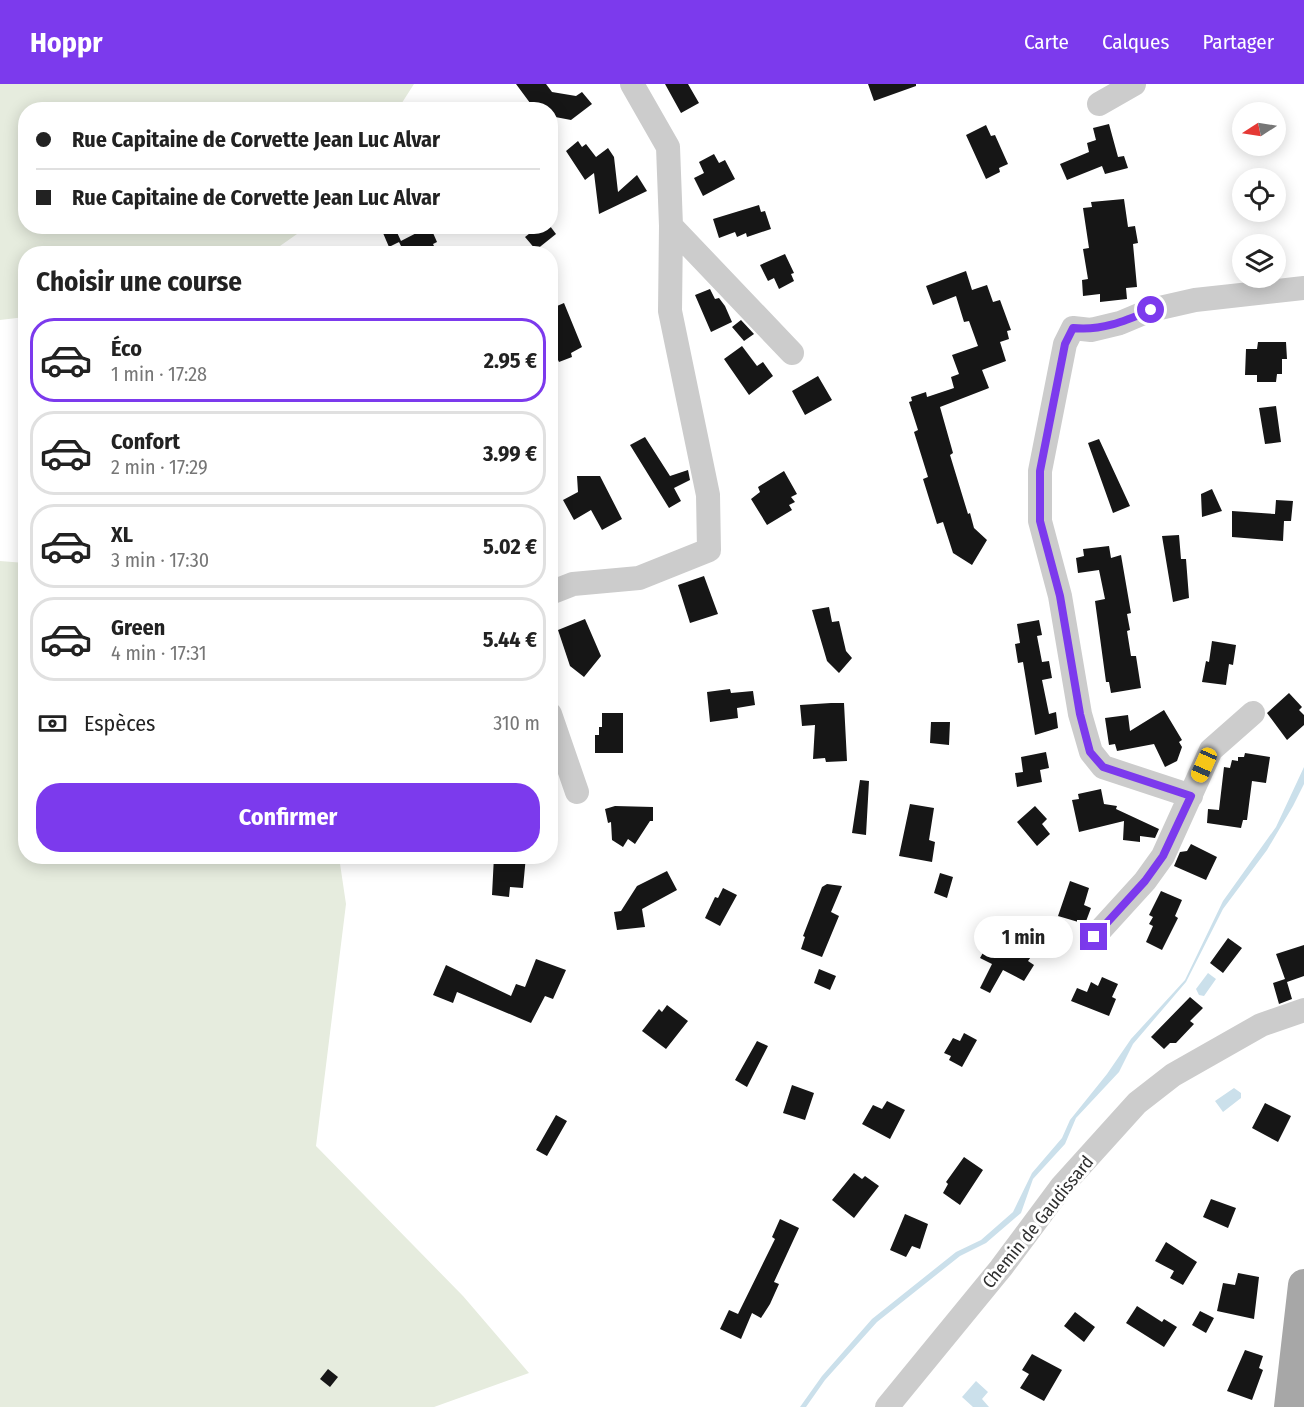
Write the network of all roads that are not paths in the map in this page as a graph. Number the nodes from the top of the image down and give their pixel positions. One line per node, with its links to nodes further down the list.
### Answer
1 (632, 84): 4 (street)
2 (1134, 84): 3 (street)
3 (1099, 104)
4 (671, 226): 6 (street); 7 (street)
5 (1304, 288): 11 (street)
6 (792, 353)
7 (558, 590)
8 (1253, 712): 11 (street)
9 (558, 737): 10 (street)
10 (577, 792)
11 (1191, 796): 12 (street)
12 (1094, 937)
13 (1304, 1010): 16 (street, Chemin de Gaudissard)
14 (1304, 1285): 15 (main road)
15 (1300, 1352): 17 (main road)
16 (887, 1407)
17 (1290, 1407)

